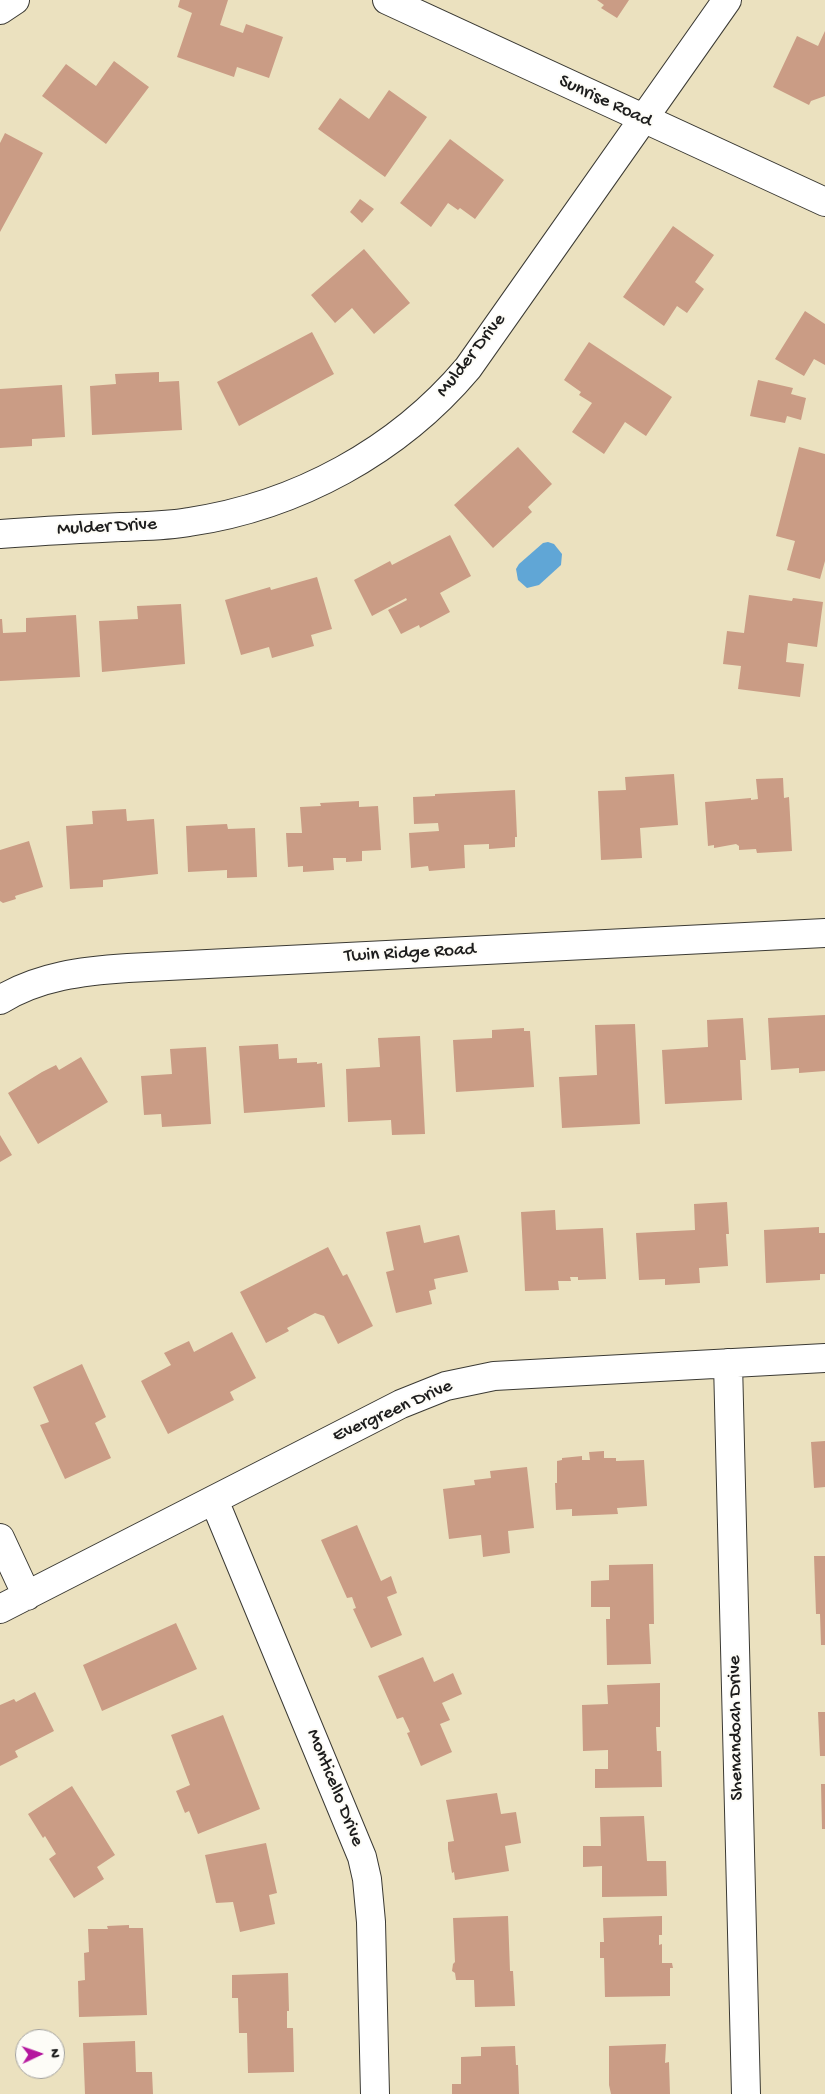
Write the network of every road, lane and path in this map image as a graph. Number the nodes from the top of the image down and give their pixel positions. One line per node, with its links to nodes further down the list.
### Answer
1 (15, 0): 4 (street)
2 (387, 0): 5 (street, Sunrise Road)
3 (726, 0): 5 (street, Mulder Drive)
4 (0, 10)
5 (643, 120): 6 (street, Sunrise Road); 7 (street, Mulder Drive)
6 (825, 202)
7 (0, 534)
8 (825, 933): 9 (street, Twin Ridge Road)
9 (0, 1000)
10 (825, 1358): 11 (street, Evergreen Drive)
11 (728, 1363): 12 (street, Evergreen Drive); 17 (street, Shenandoah Drive)
12 (214, 1500): 14 (street, Evergreen Drive); 16 (street, Monticello Drive)
13 (0, 1538): 14 (street)
14 (27, 1596): 15 (street, Evergreen Drive)
15 (0, 1609)
16 (375, 2094)
17 (746, 2094)

